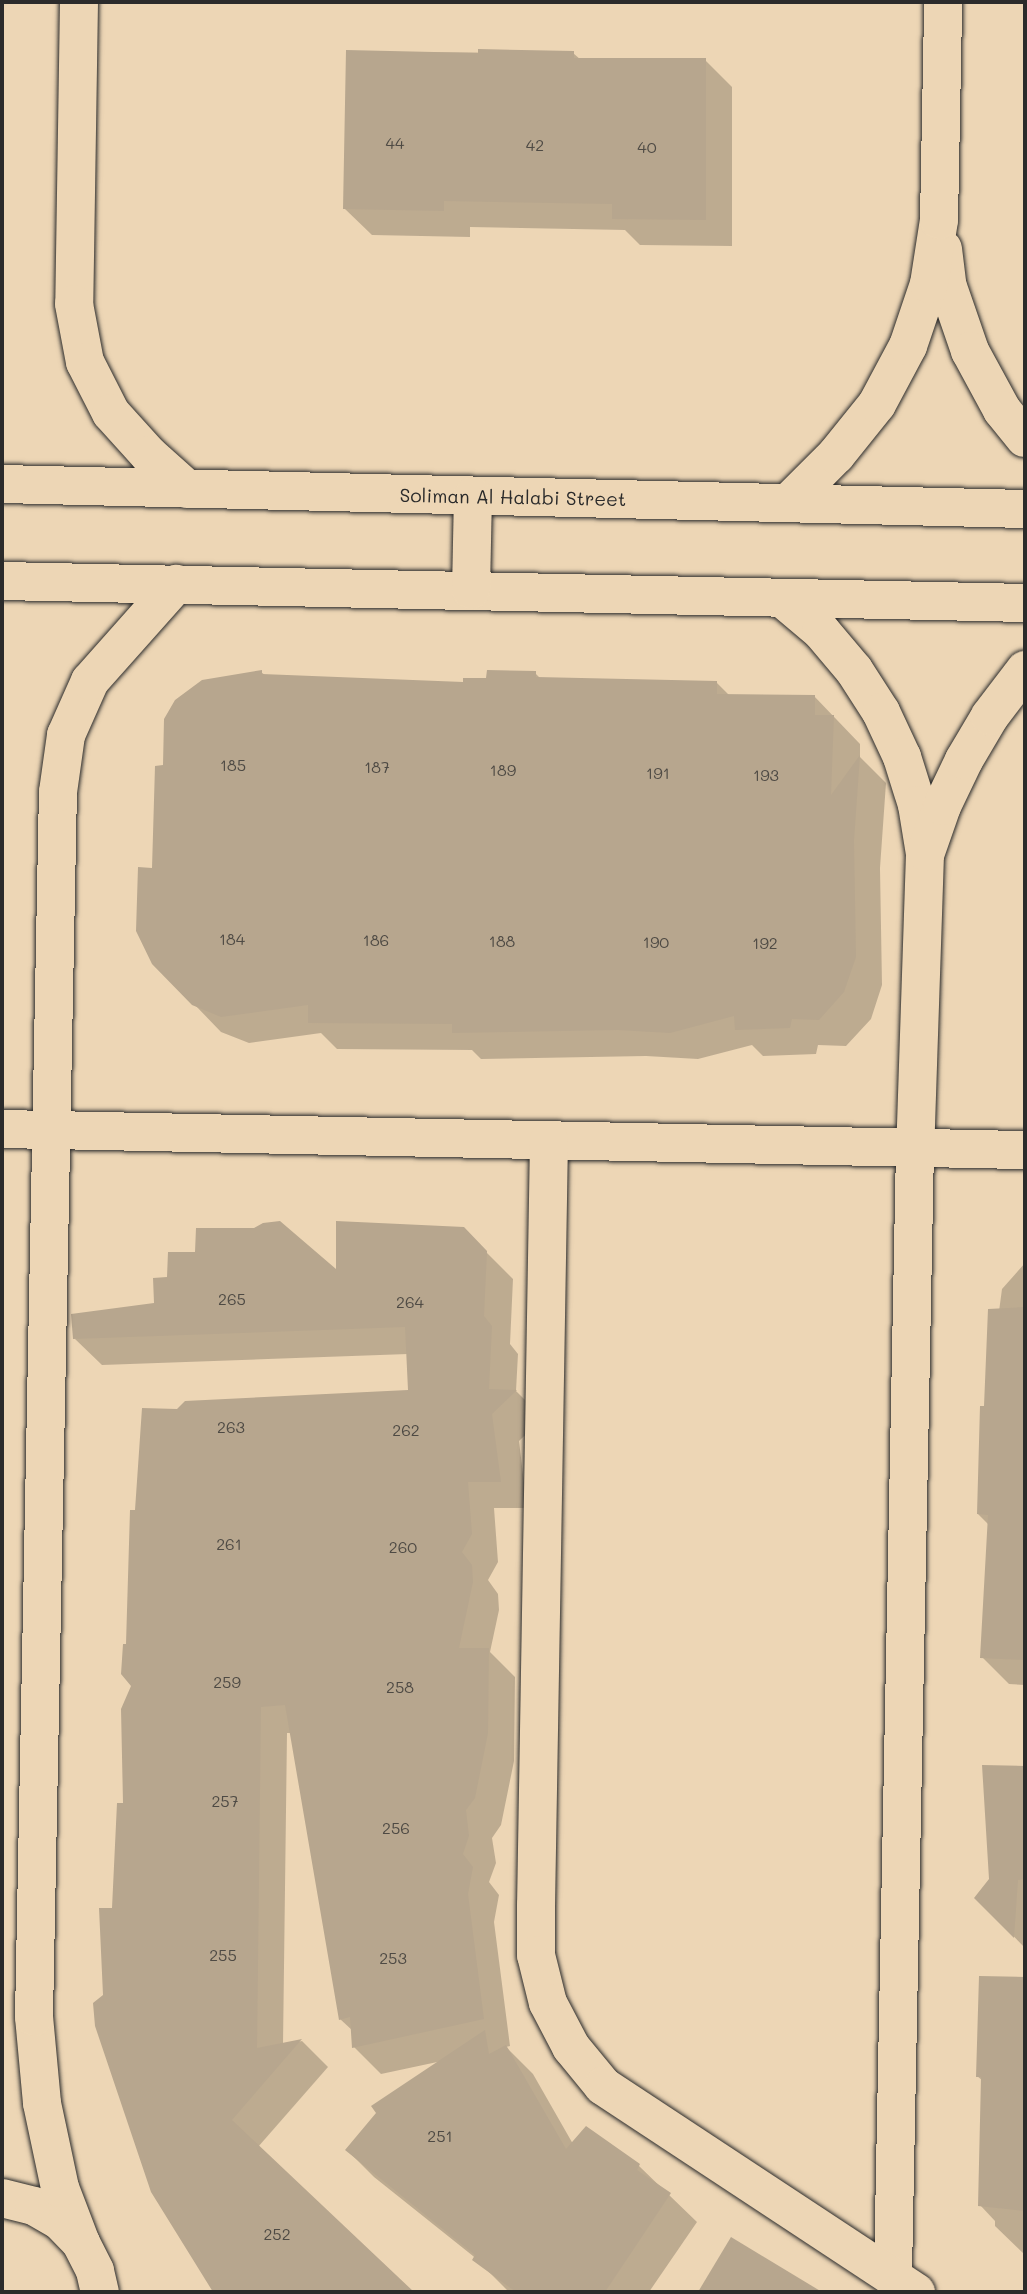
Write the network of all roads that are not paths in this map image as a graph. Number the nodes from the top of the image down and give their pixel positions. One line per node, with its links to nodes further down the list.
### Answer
1 (79, 2): 6 (street)
2 (943, 2): 3 (street)
3 (939, 220): 4 (street); 8 (street)
4 (1025, 439)
5 (2, 484): 6 (street, Soliman Al Halabi Street)
6 (187, 488): 7 (street, Soliman Al Halabi Street)
7 (473, 496): 8 (street, Soliman Al Halabi Street); 12 (street)
8 (788, 503): 9 (street, Soliman Al Halabi Street)
9 (1025, 509)
10 (2, 581): 11 (street)
11 (176, 584): 12 (street); 18 (street)
12 (471, 590): 13 (street)
13 (783, 599): 14 (street); 16 (street)
14 (1025, 603)
15 (1025, 670): 16 (street)
16 (925, 854): 20 (street)
17 (2, 1129): 18 (street)
18 (51, 1130): 19 (street); 23 (street)
19 (550, 1140): 20 (street); 24 (street)
20 (915, 1147): 21 (street); 24 (street)
21 (1025, 1150)
22 (2, 2198): 23 (street)
23 (81, 2243): 25 (street)
24 (905, 2284)
25 (100, 2292)

